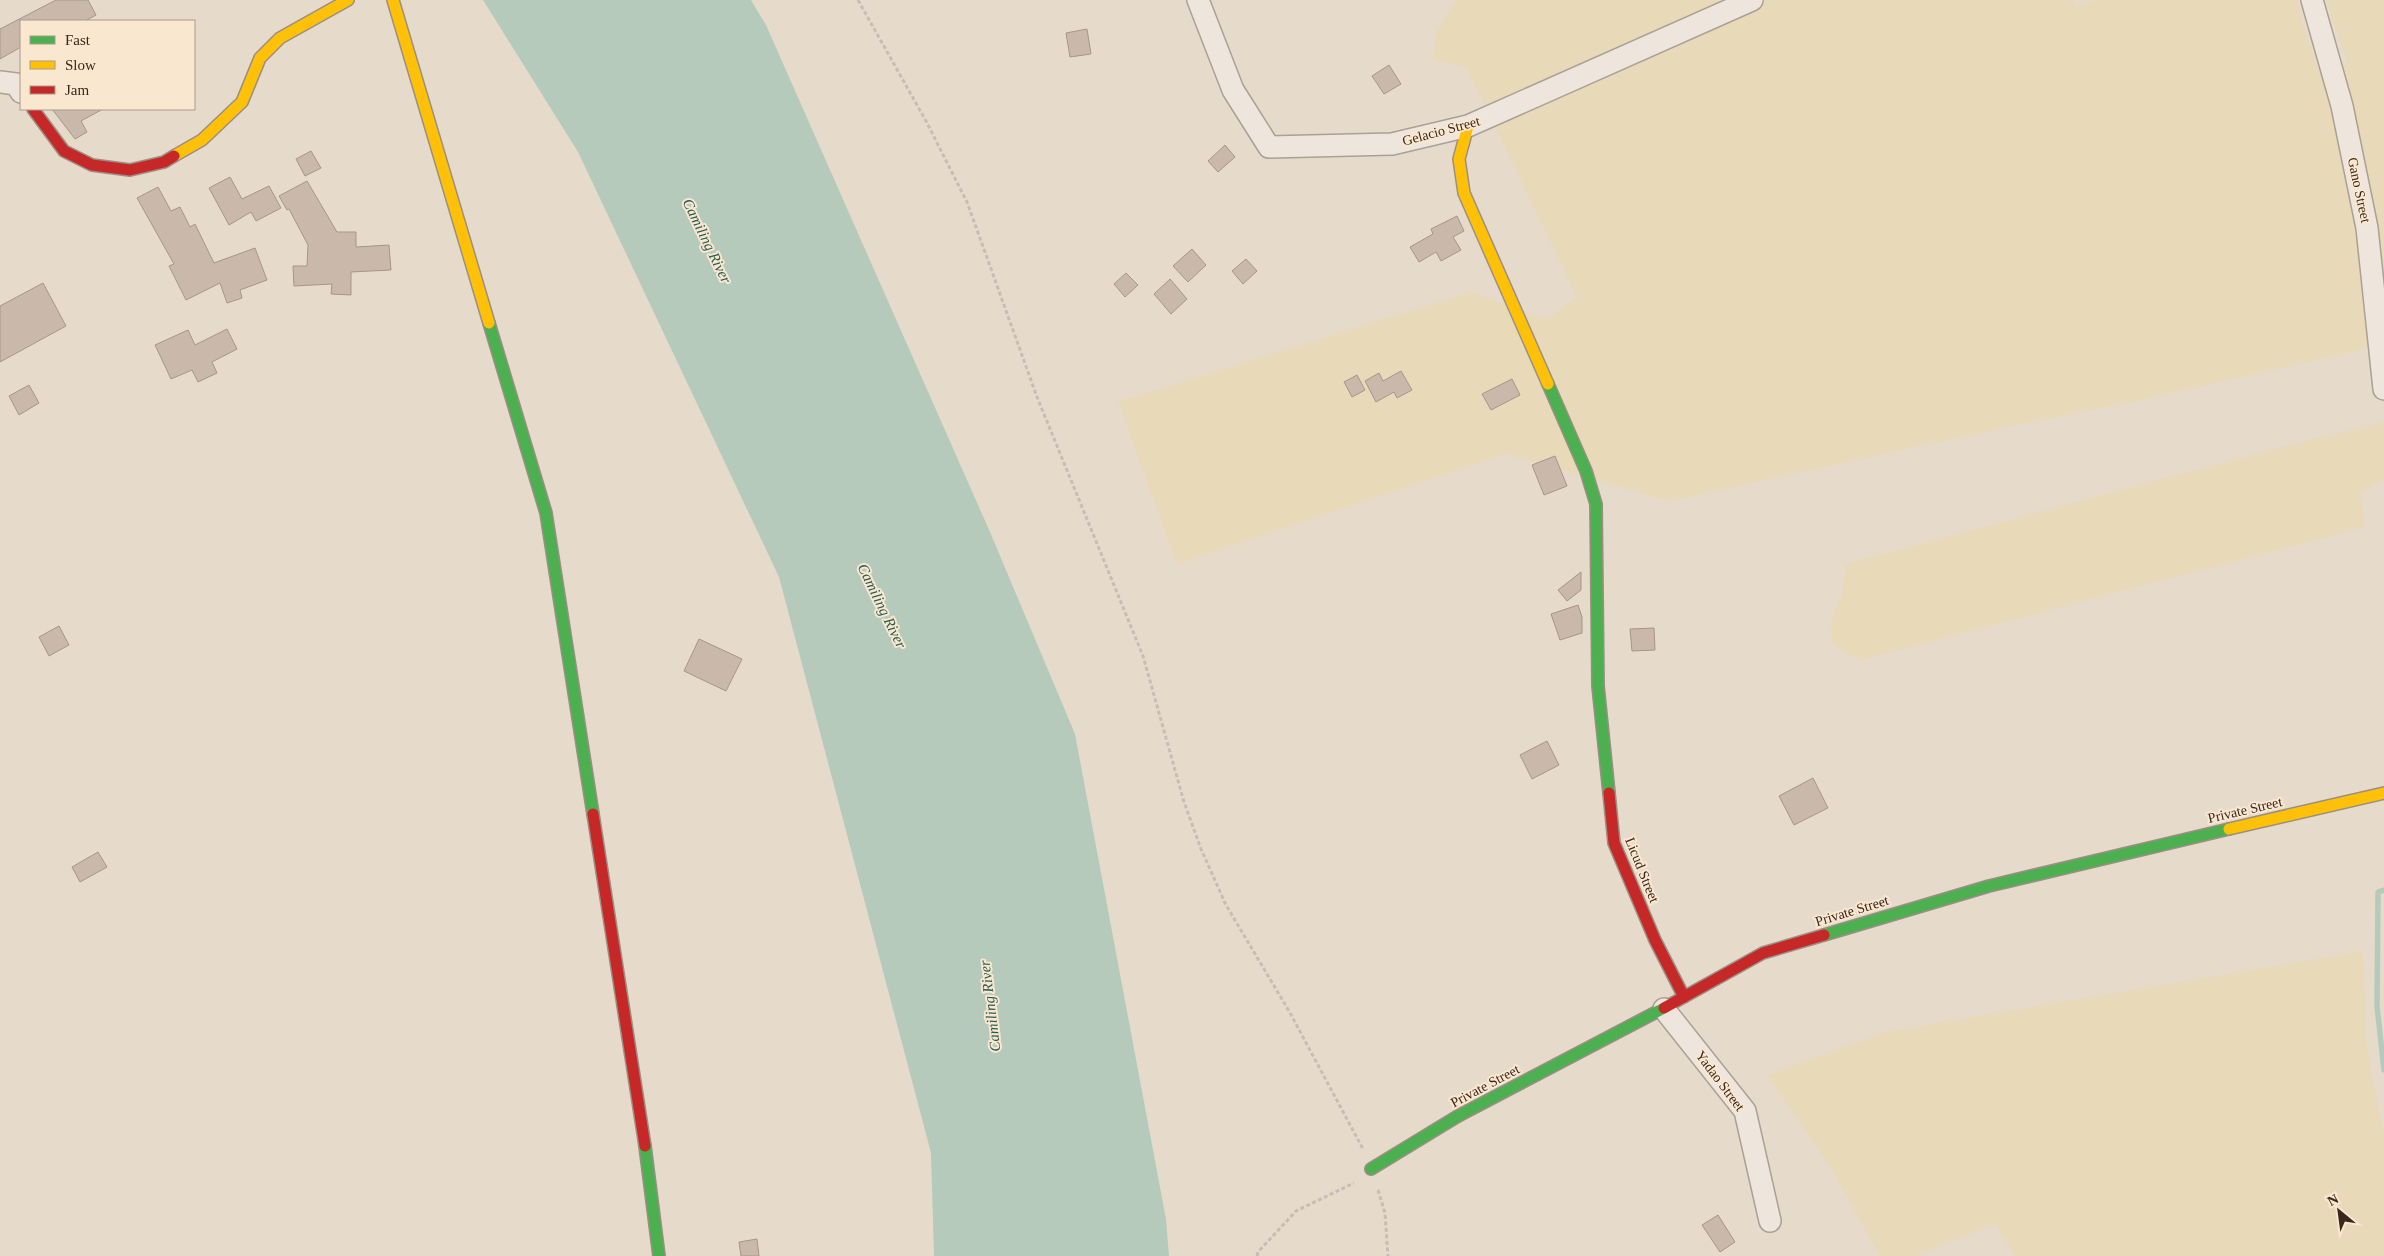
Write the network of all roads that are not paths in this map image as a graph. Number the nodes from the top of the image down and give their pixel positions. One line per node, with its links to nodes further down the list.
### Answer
1 (348, 0): 8 (street)
2 (393, 0): 17 (street)
3 (1198, 0): 9 (street, Gelacio Street)
4 (1752, 0): 9 (street, Gelacio Street)
5 (2312, 0): 10 (street, Gano Street)
6 (0, 82): 7 (street)
7 (20, 90)
8 (34, 110)
9 (1468, 126): 13 (street, Licud Street)
10 (2384, 384): 11 (street, Gano Street)
11 (2384, 389)
12 (2384, 793): 13 (street, Private Street)
13 (1684, 997): 14 (street, Private Street)
14 (1664, 1008): 15 (street, Private Street); 16 (street, Yadao Street)
15 (1373, 1174)
16 (1770, 1221)
17 (659, 1256)

